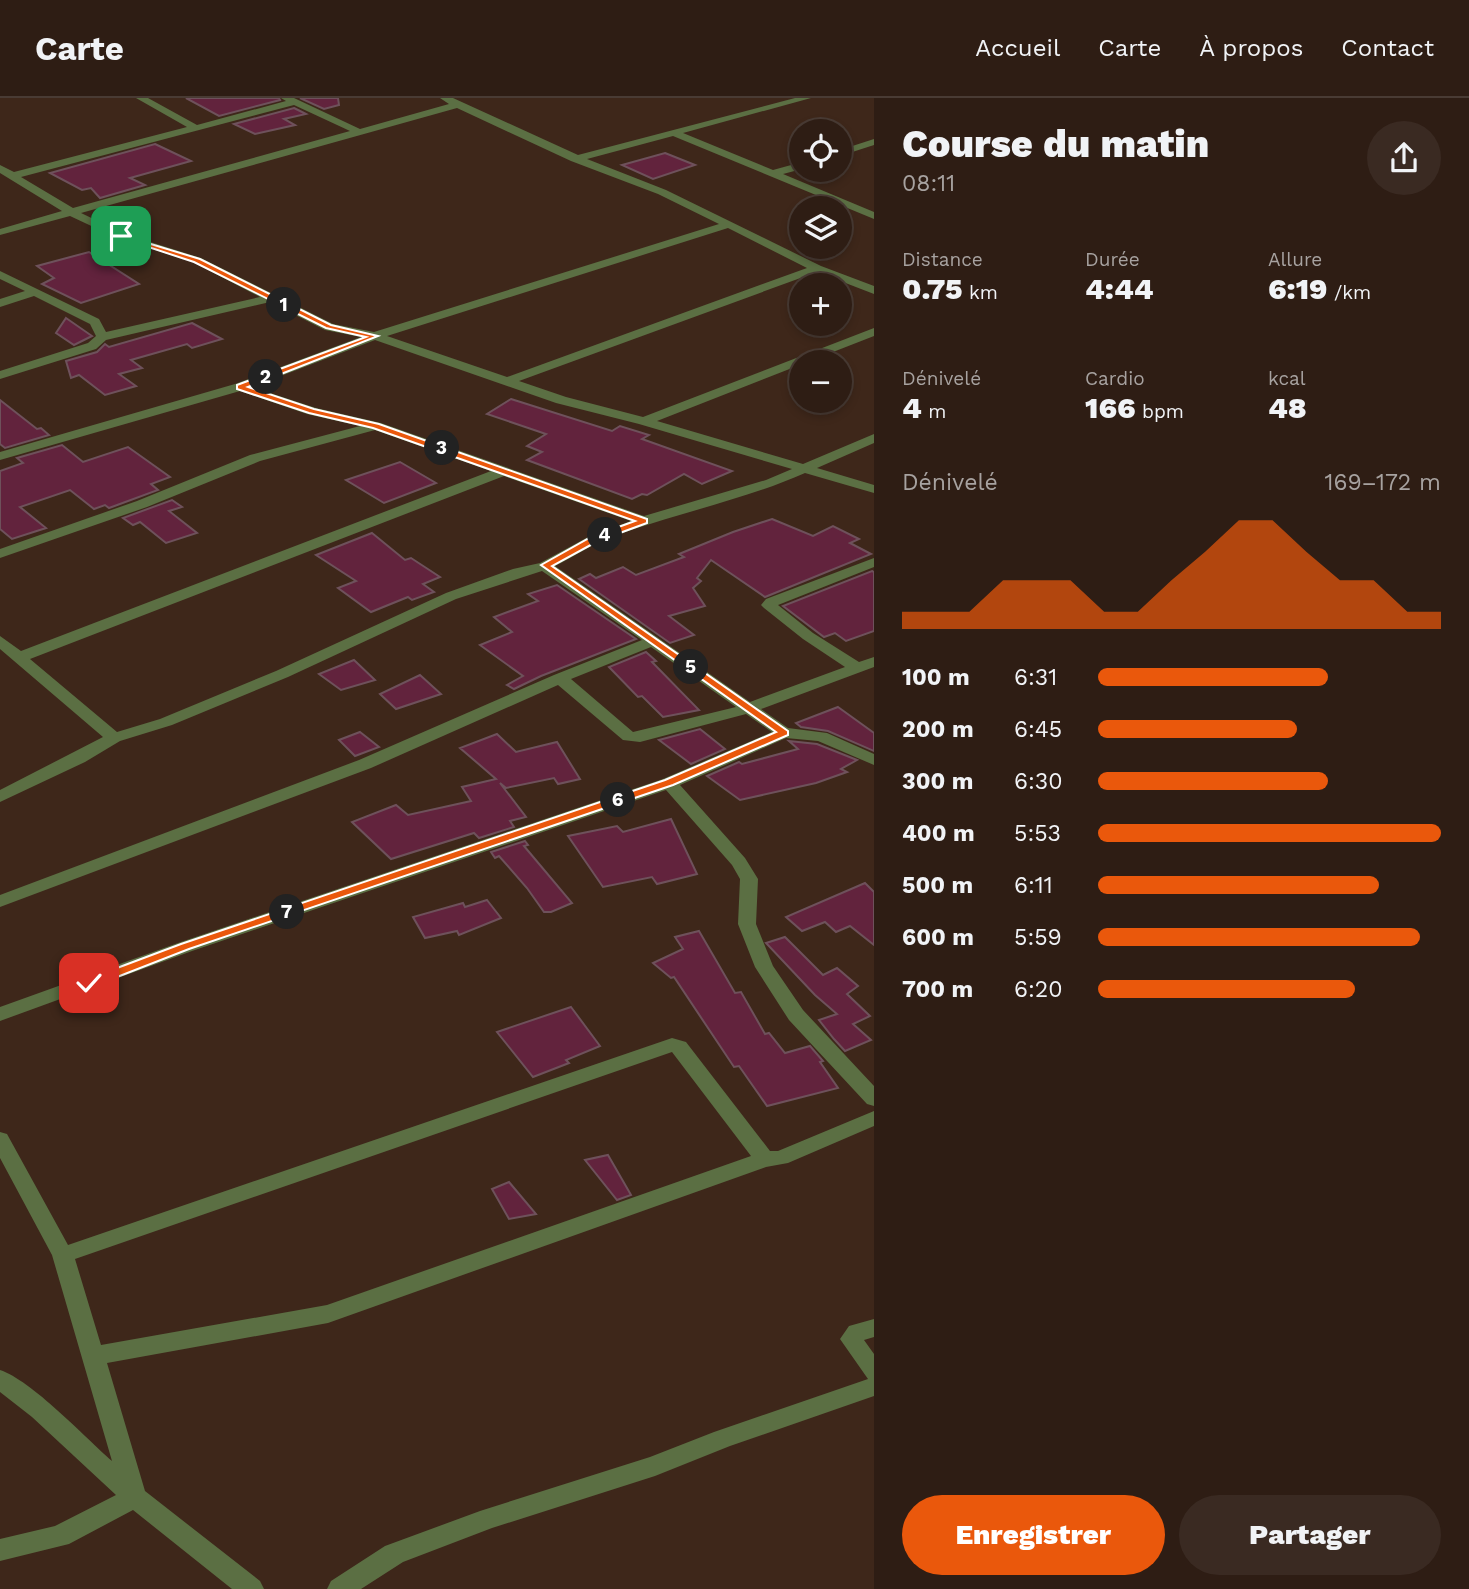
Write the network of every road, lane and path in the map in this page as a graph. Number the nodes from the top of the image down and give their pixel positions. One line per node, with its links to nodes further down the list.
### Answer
1 (141, 98): 6 (street)
2 (444, 98): 5 (street)
3 (806, 98): 8 (street)
4 (290, 100): 6 (street); 7 (street)
5 (459, 104): 7 (street); 11 (street)
6 (194, 127): 15 (street)
7 (359, 132): 16 (street)
8 (676, 134): 11 (street); 14 (street)
9 (871, 145): 10 (street)
10 (852, 150)
11 (575, 159): 18 (street)
12 (0, 167): 15 (street)
13 (789, 169): 14 (street)
14 (776, 173): 17 (street)
15 (15, 175): 16 (street)
16 (71, 212): 19 (street); 24 (street)
17 (874, 216)
18 (730, 224): 20 (street); 27 (street)
19 (0, 232)
20 (817, 268): 22 (street); 30 (street)
21 (0, 274): 23 (street)
22 (874, 290)
23 (32, 293): 25 (street); 28 (street)
24 (270, 298): 27 (street); 28 (street)
25 (0, 303)
26 (874, 332): 32 (street)
27 (374, 336): 30 (street); 31 (street)
28 (102, 337): 29 (street)
29 (0, 374)
30 (509, 381): 32 (street)
31 (240, 387): 33 (street); 35 (street)
32 (644, 421): 36 (street)
33 (376, 426): 37 (street); 40 (street)
34 (874, 438): 36 (street)
35 (0, 456)
36 (804, 470): 38 (street); 39 (street)
37 (505, 471): 39 (street); 45 (street)
38 (874, 489)
39 (644, 521): 42 (street)
40 (0, 554)
41 (874, 562): 47 (street)
42 (545, 565): 44 (street); 51 (street)
43 (0, 641): 45 (street)
44 (654, 641): 48 (street); 49 (street)
45 (20, 657): 51 (street)
46 (874, 662): 47 (street)
47 (857, 668): 49 (street)
48 (560, 678): 49 (street); 55 (street)
49 (747, 709): 50 (street)
50 (784, 733): 52 (street); 53 (street)
51 (114, 738): 54 (street)
52 (874, 761)
53 (669, 783): 56 (street); 57 (street)
54 (0, 797)
55 (0, 901)
56 (0, 1014)
57 (874, 1099)
58 (874, 1118): 60 (street)
59 (0, 1139): 61 (street)
60 (765, 1159): 61 (street); 63 (street)
61 (63, 1255): 63 (street)
62 (874, 1328): 64 (street)
63 (93, 1356): 67 (street)
64 (874, 1372)
65 (0, 1379): 67 (street)
66 (874, 1387): 70 (street)
67 (135, 1497): 68 (street); 69 (street)
68 (0, 1549)
69 (251, 1589)
70 (340, 1589)

